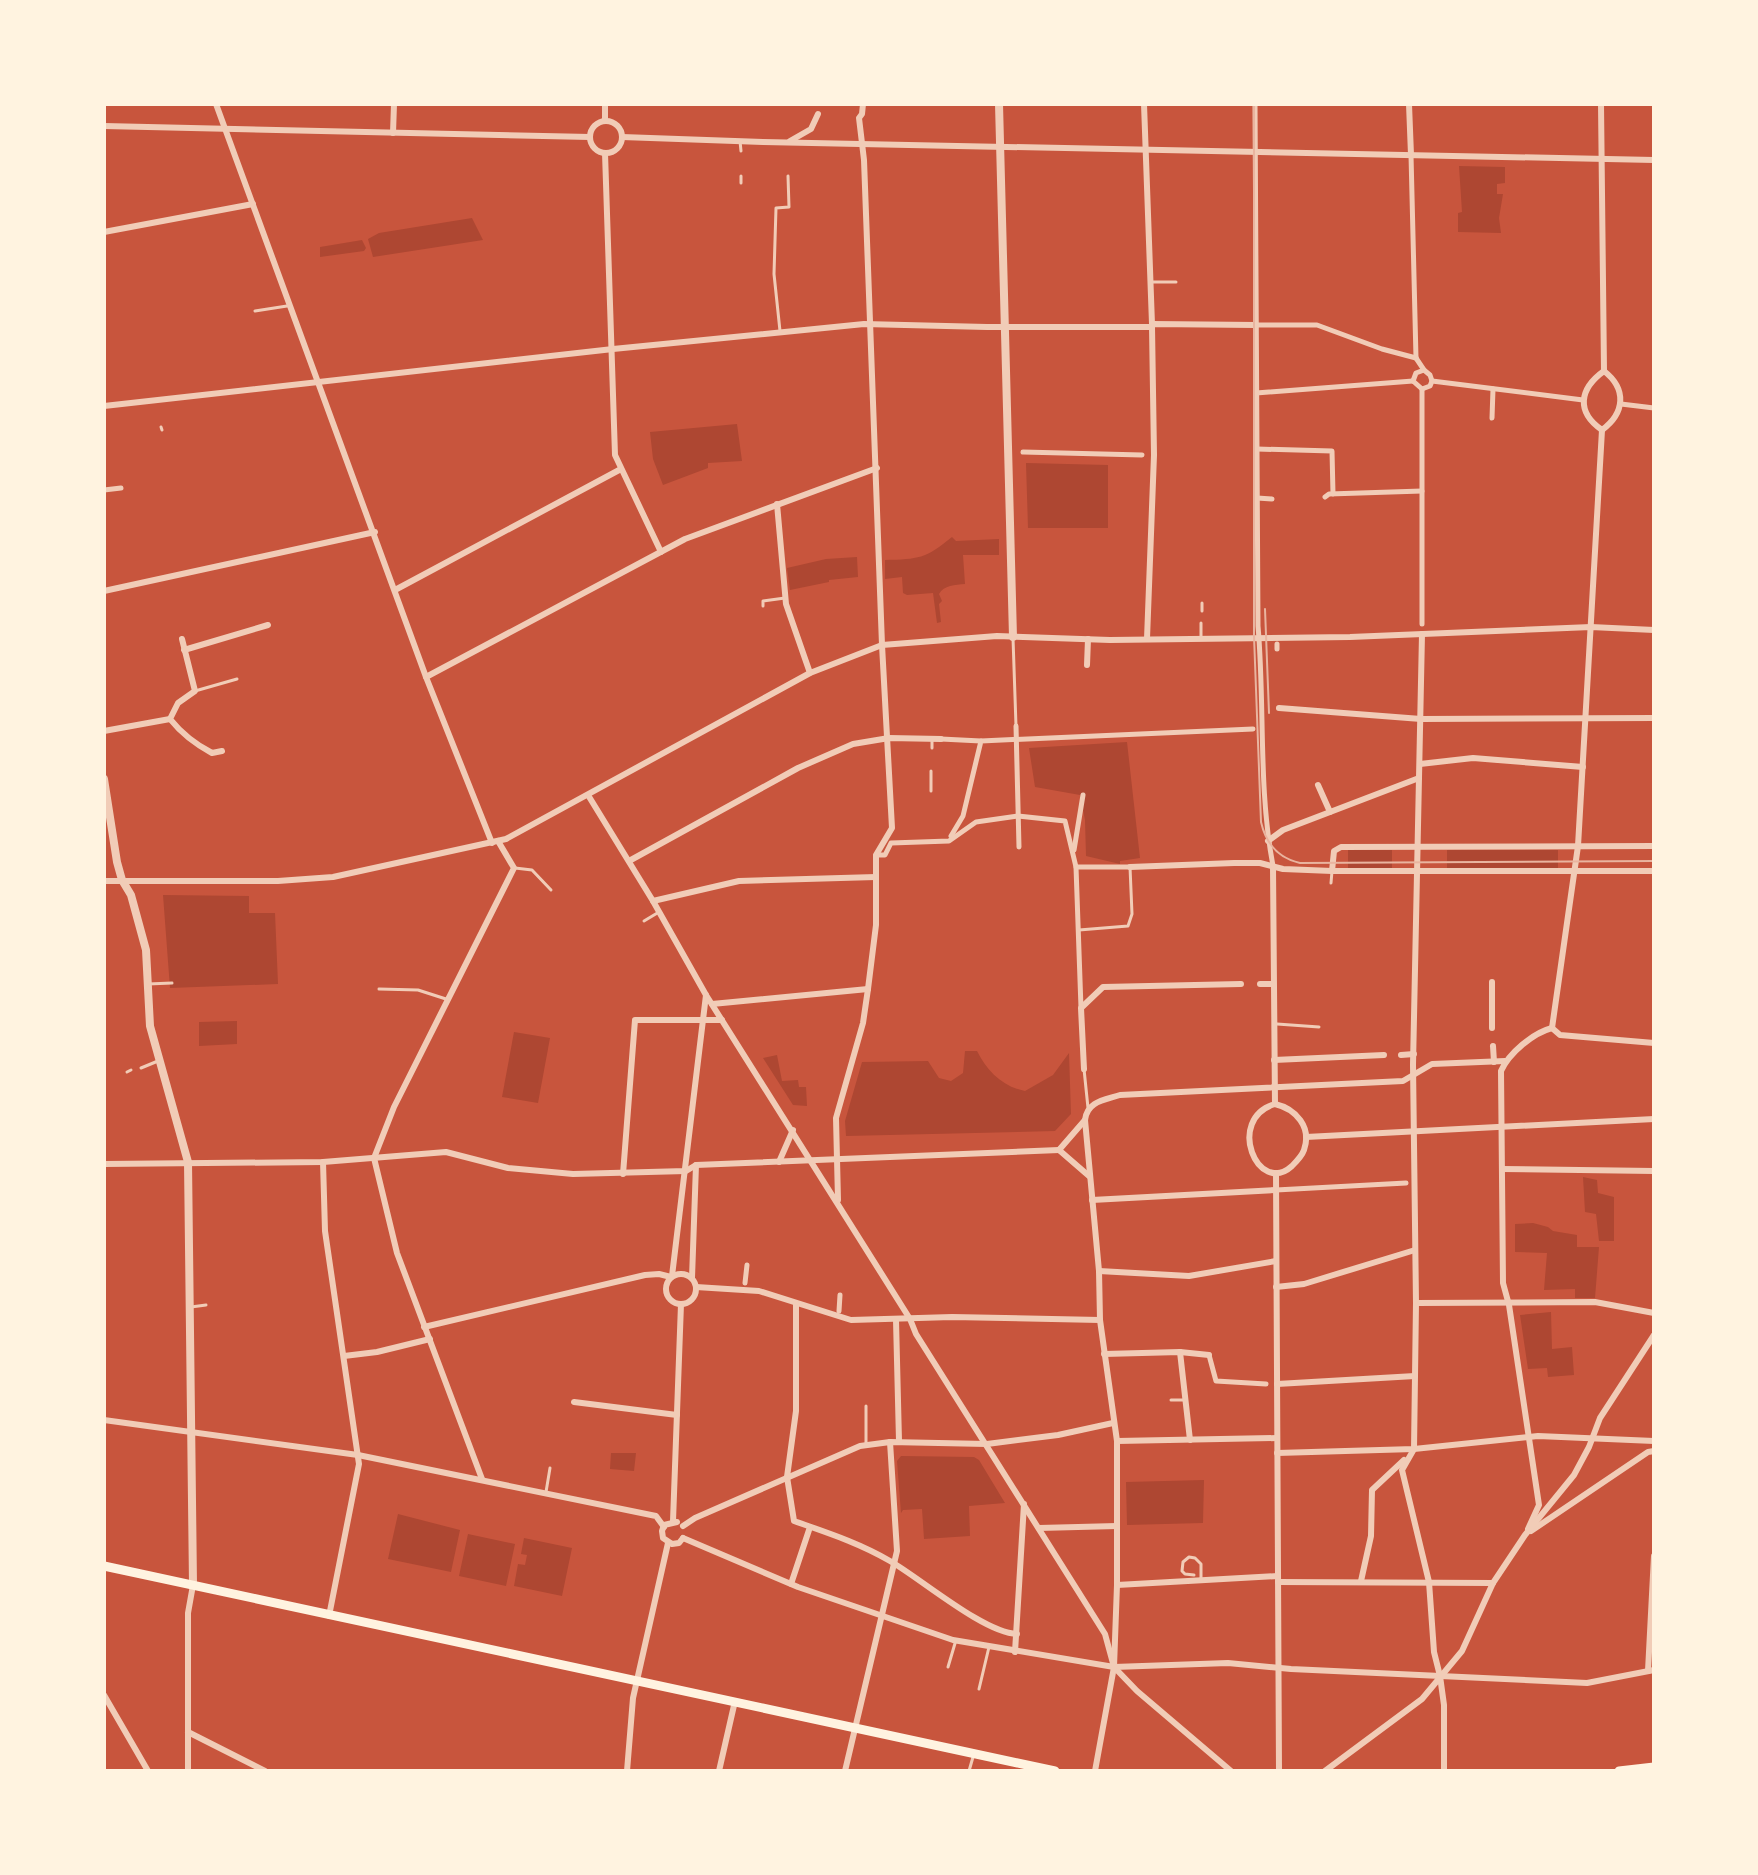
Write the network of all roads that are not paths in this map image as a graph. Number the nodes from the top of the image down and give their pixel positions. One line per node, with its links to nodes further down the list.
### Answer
1 (216, 104): 13 (street)
2 (394, 104): 14 (street)
3 (605, 104): 11 (street)
4 (863, 104): 19 (street)
5 (999, 104): 20 (street)
6 (1144, 104): 21 (street)
7 (1255, 104): 25 (street)
8 (1409, 104): 26 (street)
9 (1601, 104): 27 (street)
10 (818, 114): 18 (street)
11 (605, 121): 15 (street); 16 (street)
12 (104, 126): 13 (street)
13 (225, 128): 14 (street); 32 (street)
14 (393, 133): 15 (street)
15 (590, 137): 24 (street)
16 (622, 137): 17 (street); 24 (street)
17 (740, 141): 18 (street); 22 (lane)
18 (788, 142): 19 (street); 23 (lane)
19 (862, 144): 20 (street); 38 (street)
20 (1000, 147): 21 (street); 41 (street)
21 (1147, 150): 25 (street); 34 (street)
22 (741, 151)
23 (788, 152)
24 (605, 153): 43 (street)
25 (1259, 153): 26 (street); 40 (street)
26 (1411, 155): 27 (street); 44 (street)
27 (1603, 159): 28 (street); 46 (street)
28 (1654, 160)
29 (741, 176): 31 (lane)
30 (788, 176): 42 (lane)
31 (741, 183)
32 (253, 204): 33 (street); 36 (street)
33 (104, 232)
34 (1151, 282): 35 (lane); 39 (street)
35 (1176, 282)
36 (290, 305): 37 (lane); 49 (street)
37 (255, 311)
38 (872, 323): 41 (street); 42 (street); 62 (street)
39 (1152, 325): 40 (street); 41 (street); 74 (street)
40 (1256, 325): 44 (street); 52 (street)
41 (1004, 326): 89 (street)
42 (784, 334): 43 (street)
43 (613, 349): 49 (street); 63 (street)
44 (1416, 358): 45 (street)
45 (1424, 370): 47 (street); 48 (street)
46 (1604, 371): 53 (street); 54 (street)
47 (1413, 381): 50 (street); 52 (street)
48 (1432, 381): 50 (street); 51 (street)
49 (318, 382): 55 (street); 72 (street)
50 (1422, 389): 66 (street)
51 (1493, 389): 53 (street); 57 (street)
52 (1256, 393): 59 (street)
53 (1583, 400): 58 (street)
54 (1621, 404): 56 (street); 58 (street)
55 (104, 406)
56 (1654, 408)
57 (1492, 418)
58 (1602, 430): 85 (street)
59 (1257, 449): 67 (street); 69 (street)
60 (1023, 452): 61 (street)
61 (1142, 455)
62 (877, 468): 71 (street); 94 (street)
63 (621, 469): 73 (street); 77 (street)
64 (121, 488): 65 (street)
65 (104, 490)
66 (1422, 491): 67 (street); 83 (street)
67 (1333, 494): 68 (street)
68 (1325, 497)
69 (1257, 498): 70 (street); 88 (street)
70 (1272, 499)
71 (777, 504): 73 (street); 78 (street)
72 (375, 532): 76 (street); 77 (street)
73 (661, 552): 98 (street)
74 (1150, 579): 75 (street); 93 (street)
75 (1159, 579)
76 (104, 591)
77 (391, 592): 98 (street)
78 (785, 598): 80 (lane); 97 (street)
79 (1202, 603): 81 (lane)
80 (763, 606)
81 (1202, 611)
82 (1201, 623): 90 (lane)
83 (1422, 624)
84 (268, 625): 95 (street)
85 (1591, 627): 86 (street); 87 (street); 105 (street)
86 (1654, 630)
87 (1422, 634): 88 (street); 104 (street)
88 (1259, 636): 90 (street); 128 (street)
89 (1013, 637): 92 (street); 94 (street); 106 (lane)
90 (1201, 638): 93 (street)
91 (182, 639): 95 (street)
92 (1088, 639): 93 (street); 96 (street)
93 (1147, 639)
94 (882, 645): 97 (street); 109 (street)
95 (184, 650): 100 (street)
96 (1087, 665)
97 (810, 673): 123 (street)
98 (426, 677): 129 (street)
99 (237, 679): 100 (lane)
100 (195, 691): 103 (street)
101 (1279, 708): 104 (street)
102 (1654, 718): 105 (street)
103 (170, 719): 108 (street); 115 (street)
104 (1421, 719): 105 (street); 116 (street)
105 (1586, 719): 117 (street)
106 (1016, 726): 112 (street)
107 (1253, 729): 112 (street)
108 (104, 731)
109 (889, 738): 110 (street); 134 (street); 136 (street)
110 (932, 739): 111 (street); 114 (lane)
111 (941, 739): 113 (street)
112 (1016, 740): 113 (street); 126 (street)
113 (981, 741): 127 (street)
114 (932, 748)
115 (222, 751)
116 (1420, 764): 117 (street); 119 (street)
117 (1583, 767): 130 (street)
118 (931, 771): 122 (lane)
119 (1419, 778): 125 (street); 131 (street)
120 (104, 783): 146 (street)
121 (1318, 785): 125 (street)
122 (931, 791)
123 (588, 795): 129 (street); 136 (street)
124 (1083, 795): 135 (street)
125 (1330, 812): 128 (street)
126 (1018, 816): 127 (street); 133 (street); 135 (street)
127 (949, 841): 134 (street)
128 (1268, 841): 140 (street)
129 (495, 842): 139 (street); 146 (street)
130 (1579, 842): 131 (street); 132 (street); 144 (street)
131 (1418, 846): 141 (street); 142 (street)
132 (1654, 846)
133 (1019, 847)
134 (876, 855): 145 (street)
135 (1073, 855): 137 (street)
136 (629, 861): 150 (street)
137 (1076, 867): 138 (street); 153 (street)
138 (1130, 867): 140 (street); 153 (lane)
139 (514, 868): 149 (lane); 155 (street)
140 (1273, 868): 142 (street); 161 (street)
141 (1417, 870): 142 (street); 144 (street); 176 (street)
142 (1332, 871): 148 (lane)
143 (1654, 871): 144 (street)
144 (1576, 872): 173 (street)
145 (876, 877): 150 (street); 163 (street)
146 (122, 880): 147 (street); 158 (street)
147 (104, 881)
148 (1331, 883)
149 (551, 890)
150 (653, 901): 151 (street)
151 (659, 912): 152 (lane); 164 (street)
152 (644, 921)
153 (1078, 930): 167 (street)
154 (451, 978): 155 (lane)
155 (459, 980): 165 (street)
156 (1492, 982): 172 (street)
157 (172, 983): 158 (lane)
158 (148, 984): 180 (street)
159 (1238, 984): 167 (street)
160 (1260, 984): 161 (street)
161 (1273, 984): 170 (street)
162 (379, 989): 165 (lane)
163 (868, 989): 166 (street); 197 (street)
164 (706, 995): 166 (street); 168 (street)
165 (449, 1000): 196 (street)
166 (712, 1004): 169 (street)
167 (1081, 1008): 184 (street)
168 (704, 1020): 169 (street); 205 (street); 208 (street)
169 (722, 1020): 192 (street)
170 (1273, 1024): 171 (lane); 179 (street)
171 (1319, 1027)
172 (1492, 1028)
173 (1552, 1028): 174 (street); 181 (street)
174 (1654, 1043)
175 (1493, 1046): 182 (street)
176 (1414, 1054): 178 (street); 185 (street)
177 (1384, 1055): 179 (street)
178 (1401, 1055)
179 (1274, 1060): 186 (street)
180 (158, 1061): 183 (lane); 199 (street)
181 (1505, 1061): 182 (street); 191 (street)
182 (1494, 1062): 185 (street)
183 (141, 1068)
184 (1084, 1069): 188 (lane)
185 (1413, 1074): 186 (street); 193 (street)
186 (1274, 1088): 187 (street); 188 (street)
187 (1275, 1104): 194 (street); 207 (street)
188 (1088, 1108): 190 (street)
189 (1654, 1119): 191 (street)
190 (1085, 1120): 195 (street); 209 (street)
191 (1501, 1128): 193 (street); 204 (street)
192 (793, 1130): 198 (street); 201 (street)
193 (1414, 1131): 194 (street); 214 (street)
194 (1306, 1137): 207 (street)
195 (1059, 1150): 197 (street); 209 (street)
196 (374, 1158): 200 (street); 208 (street); 235 (street)
197 (835, 1159): 198 (street); 213 (street)
198 (812, 1160): 201 (street); 213 (street)
199 (188, 1162): 200 (street); 202 (street); 229 (street)
200 (323, 1162): 241 (street)
201 (779, 1162): 203 (street)
202 (104, 1164)
203 (696, 1165): 205 (street); 219 (street)
204 (1502, 1169): 206 (street); 228 (street)
205 (686, 1171): 208 (street); 218 (street)
206 (1654, 1171)
207 (1276, 1173): 211 (street)
208 (623, 1174)
209 (1089, 1176): 212 (street)
210 (1406, 1183): 211 (street)
211 (1276, 1190): 212 (street); 215 (street)
212 (1092, 1200): 217 (street)
213 (838, 1204): 232 (street)
214 (1415, 1250): 222 (street); 224 (street)
215 (1276, 1261): 217 (street); 222 (street)
216 (747, 1265): 220 (street)
217 (1099, 1271): 234 (street)
218 (672, 1277): 219 (street); 225 (street); 235 (street)
219 (692, 1278): 221 (street)
220 (745, 1283)
221 (696, 1287): 225 (street); 226 (street)
222 (1276, 1287): 244 (street)
223 (840, 1295): 230 (street)
224 (1416, 1303): 228 (street); 242 (street)
225 (681, 1304): 249 (street)
226 (796, 1304): 233 (street); 269 (street)
227 (206, 1305): 229 (lane)
228 (1509, 1305): 231 (street); 253 (street)
229 (191, 1307): 252 (street)
230 (839, 1311)
231 (1654, 1313)
232 (910, 1319): 233 (street); 234 (street); 261 (street)
233 (896, 1320): 257 (street)
234 (1100, 1320): 239 (street)
235 (424, 1327): 237 (street)
236 (1654, 1335): 254 (street)
237 (430, 1339): 241 (street); 270 (street)
238 (1180, 1352): 239 (street); 240 (street); 246 (street)
239 (1104, 1354): 251 (street)
240 (1209, 1355): 243 (street)
241 (344, 1356): 266 (street)
242 (1415, 1376): 244 (street); 263 (street)
243 (1266, 1384)
244 (1277, 1384): 255 (street)
245 (1171, 1400): 246 (lane)
246 (1185, 1400): 256 (street)
247 (574, 1402): 249 (street)
248 (866, 1406): 262 (lane)
249 (677, 1415): 273 (street)
250 (104, 1420): 252 (street)
251 (1113, 1423): 258 (street); 261 (street)
252 (193, 1431): 266 (street); 292 (street)
253 (1529, 1437): 254 (street); 263 (street); 279 (street)
254 (1593, 1437): 259 (street); 279 (street)
255 (1277, 1438): 256 (street); 265 (street)
256 (1190, 1440): 258 (street)
257 (899, 1441): 260 (street); 261 (street)
258 (1117, 1441): 275 (street)
259 (1654, 1441)
260 (890, 1442): 262 (street); 283 (street)
261 (987, 1444): 272 (street)
262 (866, 1445): 269 (street)
263 (1414, 1449): 265 (street); 267 (street)
264 (1654, 1451): 279 (street)
265 (1277, 1453): 286 (street)
266 (358, 1455): 270 (street); 295 (street)
267 (1407, 1458): 288 (street); 289 (street)
268 (550, 1468): 271 (lane)
269 (787, 1477): 274 (street); 277 (street)
270 (482, 1479): 271 (street)
271 (546, 1492): 276 (street)
272 (1024, 1504): 278 (street); 298 (street)
273 (673, 1521): 274 (street); 276 (street)
274 (683, 1526): 280 (street)
275 (1117, 1526): 278 (street); 293 (street)
276 (664, 1527): 281 (street)
277 (810, 1527): 283 (street); 291 (street)
278 (1039, 1528): 297 (street)
279 (1525, 1535): 290 (street)
280 (683, 1538): 281 (street); 291 (street)
281 (668, 1543): 307 (street)
282 (1654, 1556): 305 (street)
283 (895, 1564): 296 (street); 298 (street)
284 (104, 1566): 292 (main road)
285 (1194, 1575): 287 (lane)
286 (1278, 1579): 287 (street); 288 (street); 304 (street)
287 (1201, 1581): 293 (street)
288 (1361, 1581): 289 (street)
289 (1429, 1582): 290 (street); 306 (street)
290 (1493, 1583): 306 (street)
291 (791, 1584): 296 (street)
292 (193, 1585): 295 (main road); 312 (street)
293 (1117, 1585): 294 (street)
294 (1116, 1615): 297 (street); 303 (street)
295 (329, 1616): 307 (main road)
296 (883, 1617): 299 (street); 311 (street)
297 (1099, 1625): 303 (street)
298 (1017, 1634): 301 (street)
299 (956, 1640): 300 (street); 302 (lane)
300 (989, 1647): 301 (street); 308 (lane)
301 (1015, 1652): 303 (street)
302 (948, 1667)
303 (1114, 1667): 304 (street); 323 (street); 324 (street)
304 (1278, 1668): 306 (street); 325 (street)
305 (1651, 1670): 306 (street)
306 (1440, 1676): 326 (street); 327 (street)
307 (638, 1680): 310 (main road); 318 (street)
308 (979, 1689)
309 (104, 1695): 315 (street)
310 (735, 1701): 311 (main road); 319 (street)
311 (856, 1729): 313 (main road); 320 (street)
312 (188, 1732): 316 (street); 317 (street)
313 (974, 1753): 321 (lane); 322 (main road)
314 (1654, 1767): 328 (main road)
315 (148, 1771)
316 (188, 1771)
317 (265, 1771)
318 (627, 1771)
319 (719, 1771)
320 (845, 1771)
321 (969, 1771)
322 (1055, 1771)
323 (1095, 1771)
324 (1231, 1771)
325 (1279, 1771)
326 (1325, 1771)
327 (1444, 1771)
328 (1619, 1771)

